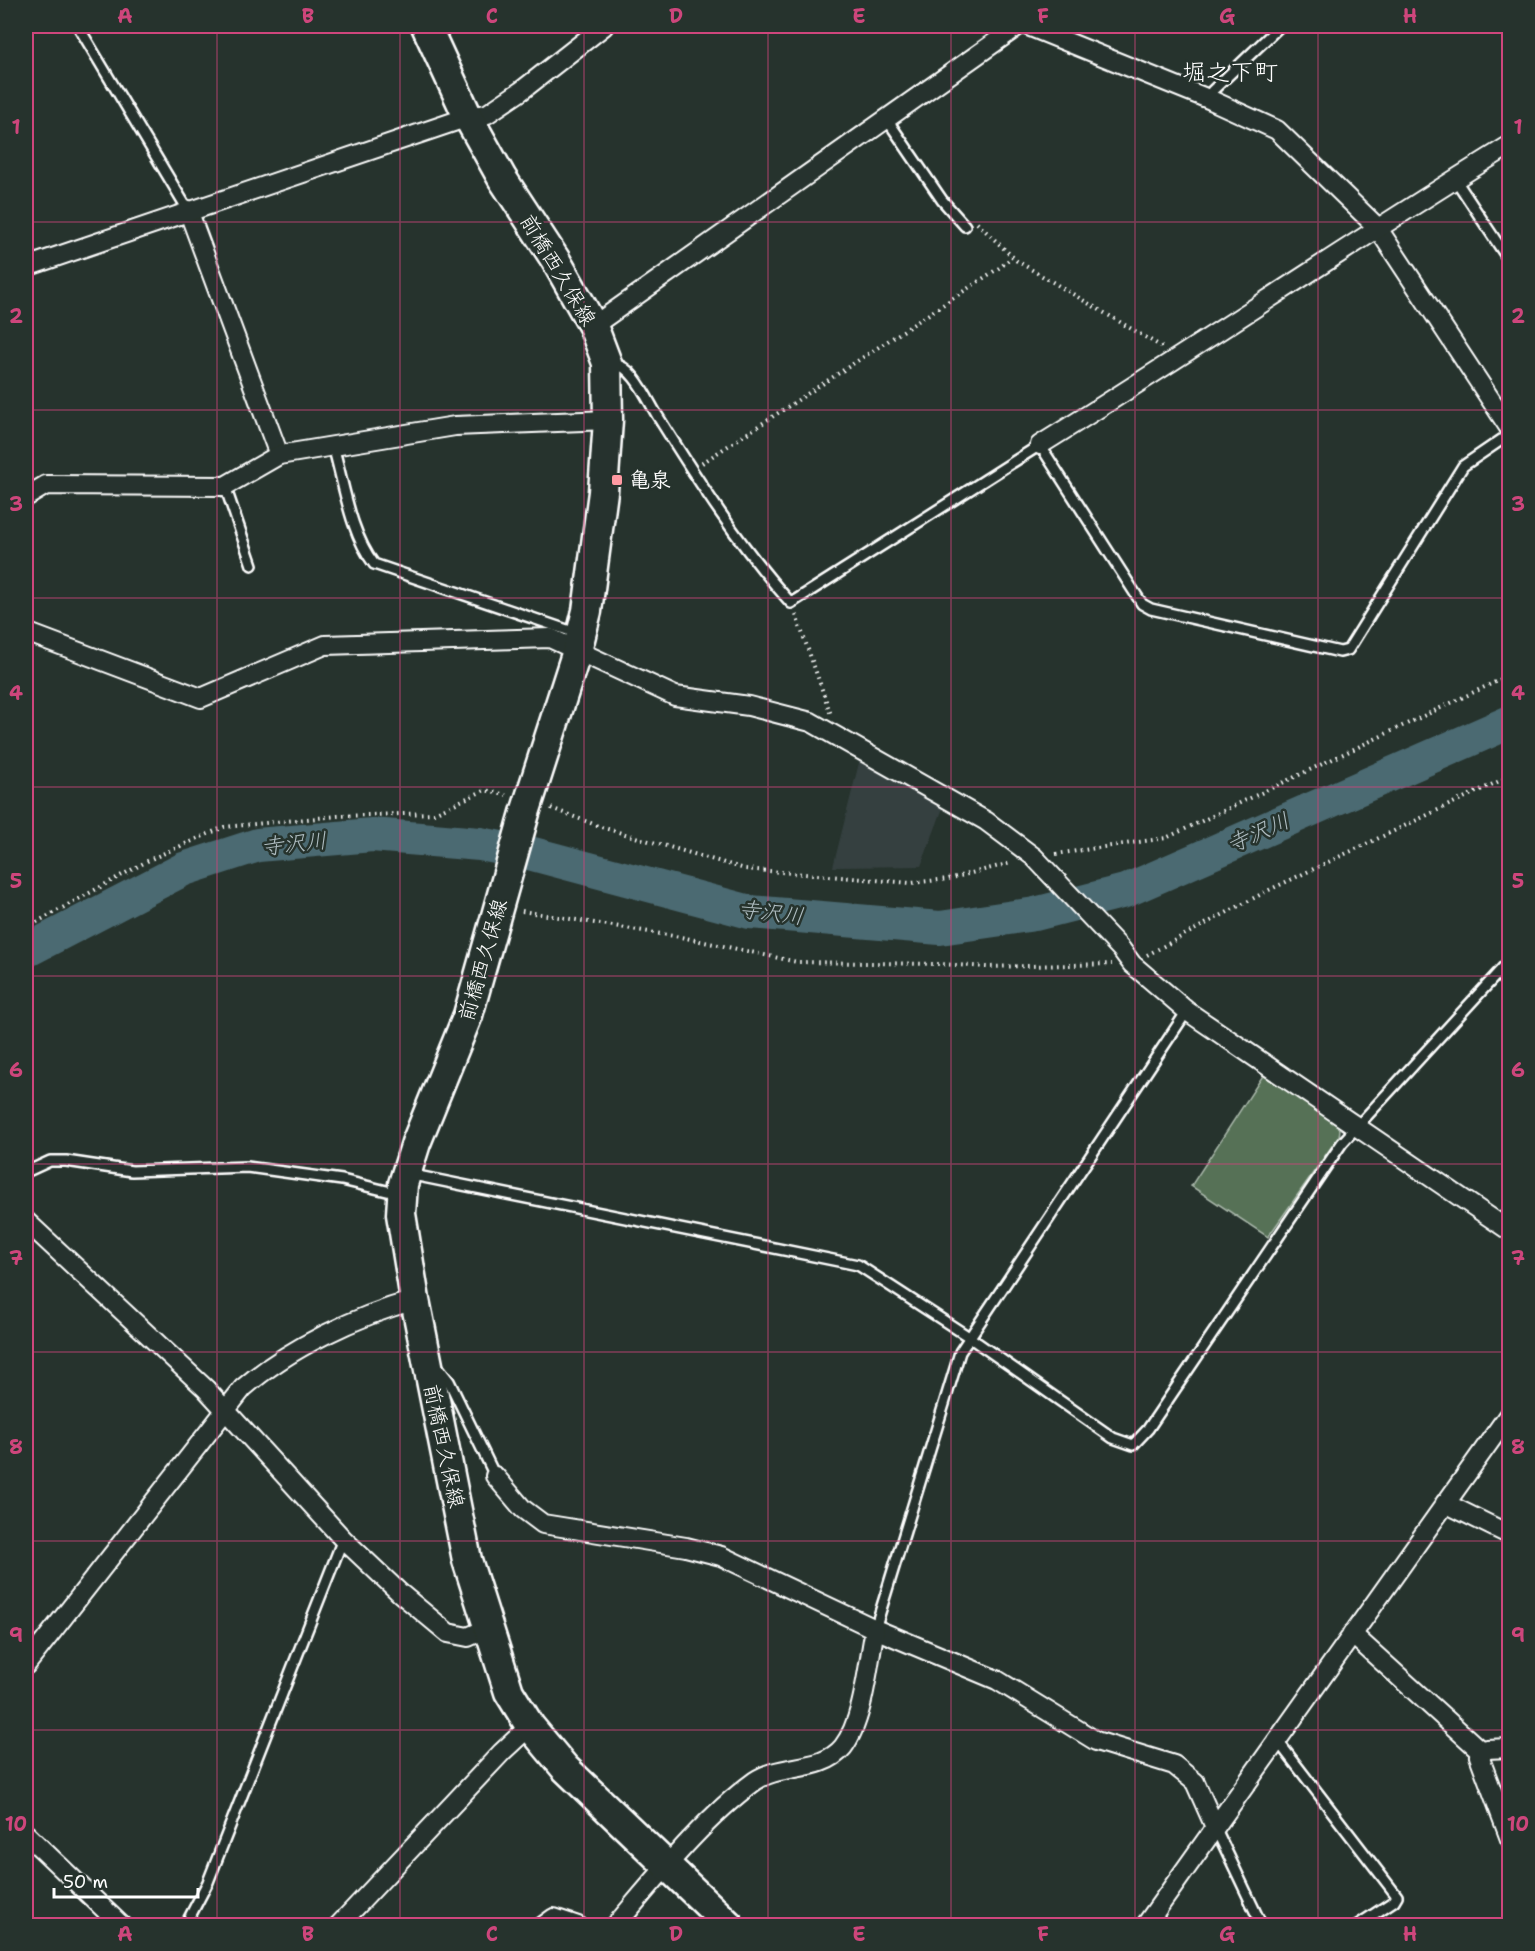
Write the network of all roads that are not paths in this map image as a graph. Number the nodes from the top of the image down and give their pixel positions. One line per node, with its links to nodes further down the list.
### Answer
1 (78, 26): 12 (lane)
2 (426, 26): 8 (main road, 前橋西久保線)
3 (604, 26): 8 (street)
4 (1018, 26): 9 (street)
5 (1028, 26): 7 (street)
6 (1280, 26): 7 (lane)
7 (1211, 100): 14 (street)
8 (468, 117): 12 (street); 17 (main road, 前橋西久保線)
9 (886, 118): 13 (lane); 17 (street)
10 (1509, 145): 11 (street)
11 (1455, 178): 14 (street); 15 (lane)
12 (188, 210): 16 (street); 23 (street)
13 (965, 226)
14 (1377, 227): 20 (street); 21 (street)
15 (1509, 262)
16 (26, 267)
17 (593, 326): 18 (main road, 前橋西久保線)
18 (607, 363): 19 (main road, 前橋西久保線); 21 (lane)
19 (608, 420): 22 (street); 28 (main road, 前橋西久保線)
20 (1509, 431): 21 (lane)
21 (1040, 445)
22 (333, 446): 23 (street); 28 (lane)
23 (279, 455): 24 (street)
24 (225, 486): 25 (street); 26 (lane)
25 (26, 497)
26 (252, 565)
27 (26, 632): 28 (street)
28 (579, 643): 30 (street); 33 (main road, 前橋西久保線)
29 (1509, 960): 31 (lane)
30 (1187, 1011): 31 (street); 37 (lane)
31 (1357, 1127): 35 (street); 37 (lane)
32 (26, 1172): 33 (lane)
33 (404, 1184): 36 (main road, 前橋西久保線); 37 (lane)
34 (28, 1230): 39 (street)
35 (1509, 1231)
36 (415, 1300): 38 (main road, 前橋西久保線); 39 (street)
37 (969, 1337): 46 (lane)
38 (426, 1359): 41 (lane); 45 (main road, 前橋西久保線)
39 (225, 1409): 44 (street); 48 (street)
40 (1509, 1413): 42 (street)
41 (495, 1476): 46 (street)
42 (1445, 1503): 43 (street); 47 (street)
43 (1509, 1535)
44 (343, 1539): 45 (street); 58 (lane)
45 (488, 1628): 49 (main road, 前橋西久保線)
46 (875, 1629): 53 (street); 56 (street)
47 (1352, 1634): 50 (street); 52 (street)
48 (26, 1665)
49 (531, 1726): 56 (main road, 前橋西久保線); 59 (street)
50 (1277, 1740): 53 (street); 66 (lane)
51 (1509, 1748): 52 (street)
52 (1483, 1753): 55 (street)
53 (1215, 1827): 64 (street); 65 (lane)
54 (26, 1834): 57 (street)
55 (1509, 1839)
56 (667, 1866): 62 (street); 63 (main road, 前橋西久保線)
57 (122, 1926)
58 (185, 1926)
59 (338, 1926)
60 (543, 1926): 61 (street)
61 (578, 1926)
62 (615, 1926)
63 (730, 1926)
64 (1145, 1926)
65 (1262, 1926)
66 (1356, 1926)

